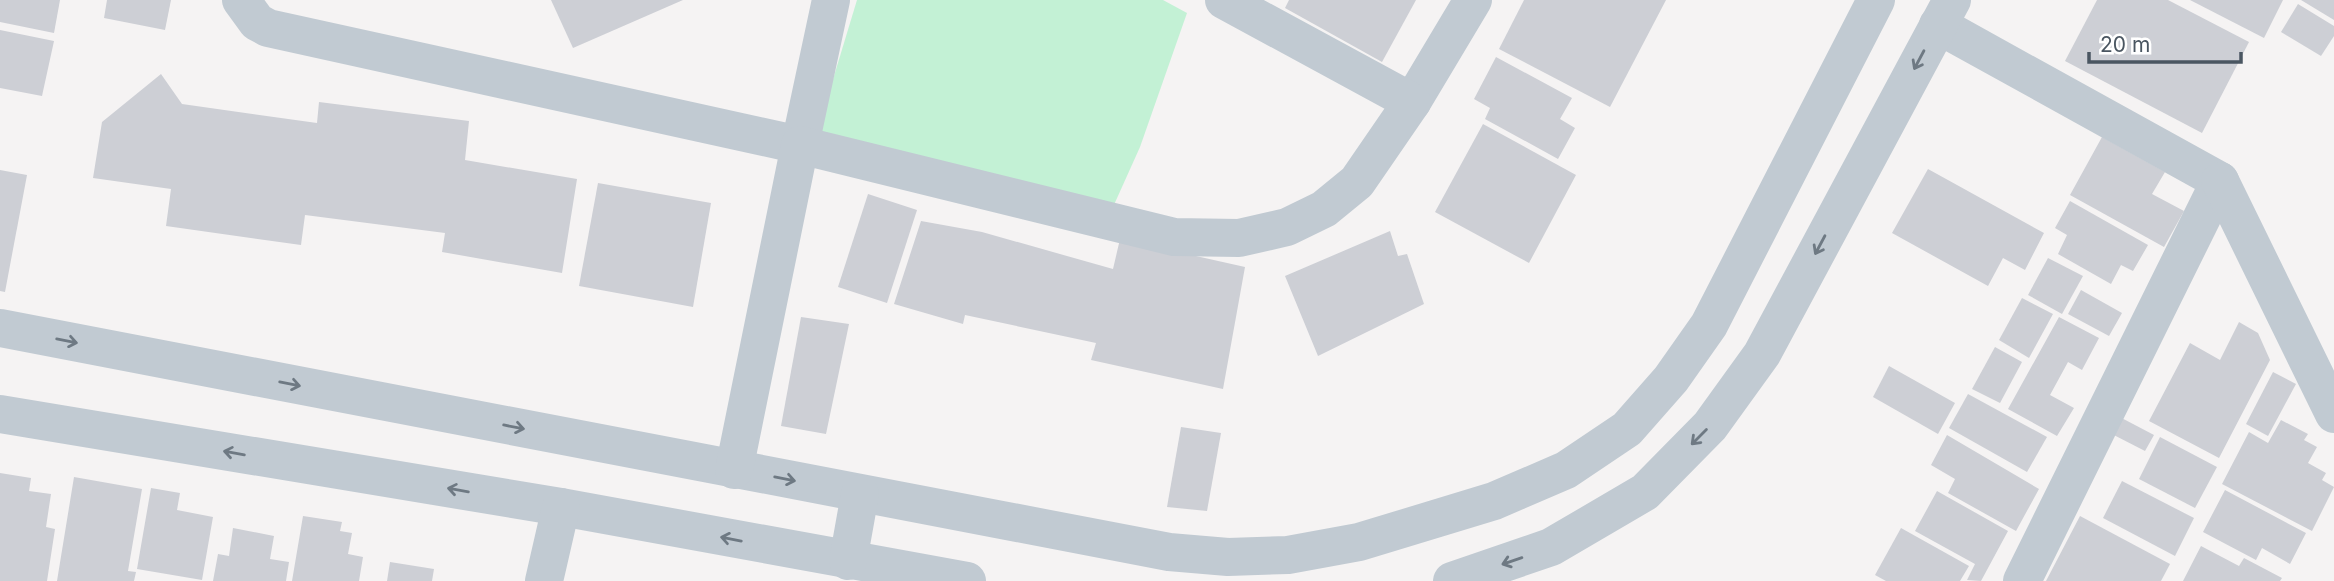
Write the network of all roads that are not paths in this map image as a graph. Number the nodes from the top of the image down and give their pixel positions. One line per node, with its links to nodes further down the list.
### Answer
1 (241, 0): 8 (street)
2 (831, 0): 8 (street)
3 (1224, 0): 7 (street)
4 (1473, 0): 7 (street)
5 (1875, 0): 14 (street)
6 (1945, 13): 9 (street); 19 (street, one-way to 19)
7 (1412, 102): 8 (street)
8 (800, 145): 13 (street)
9 (2220, 181): 11 (street); 20 (street)
10 (0, 328): 13 (street, one-way to 13)
11 (2333, 411)
12 (0, 414): 15 (street, one-way to 12)
13 (734, 470): 14 (street, one-way to 14)
14 (860, 494): 16 (street)
15 (561, 508): 16 (street, one-way to 15); 17 (street)
16 (848, 561): 18 (street)
17 (544, 581)
18 (967, 581)
19 (1452, 581)
20 (2022, 581)

